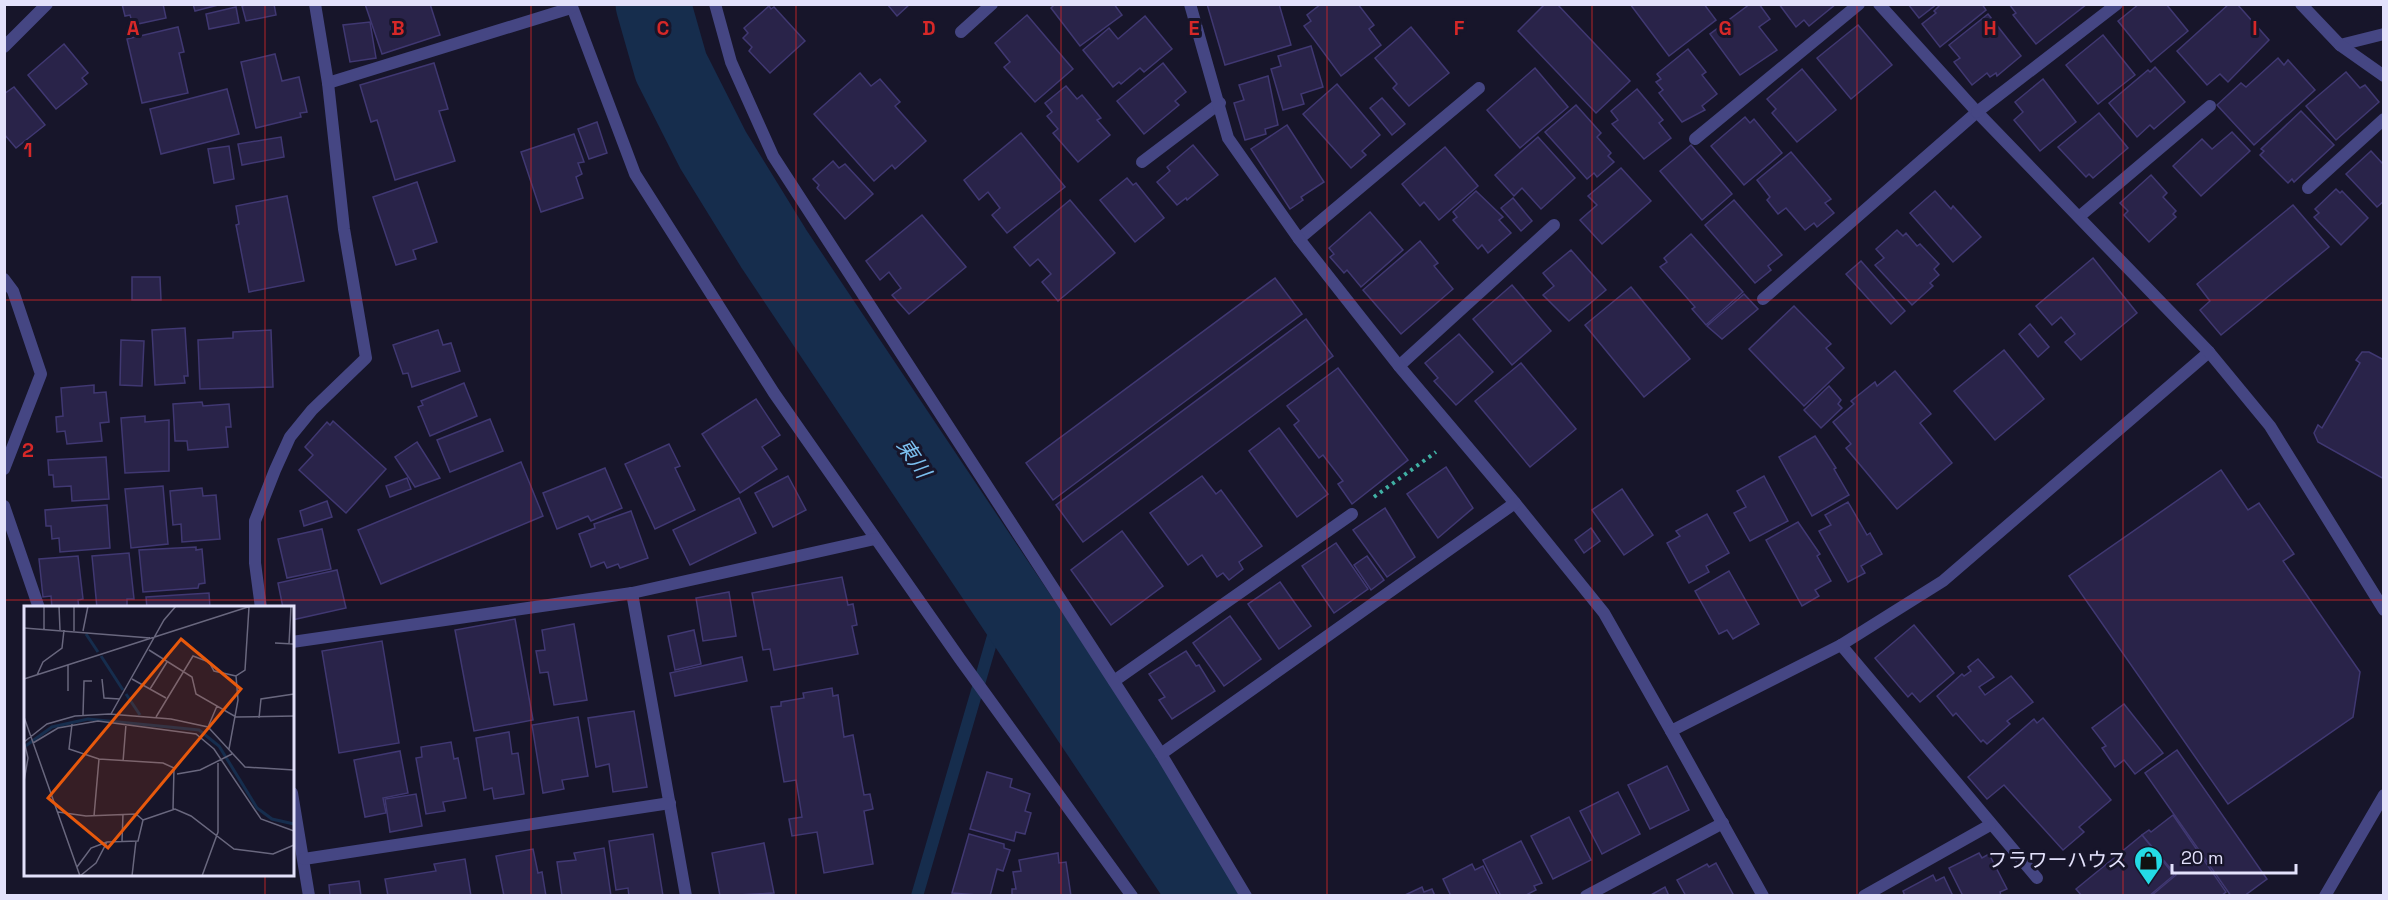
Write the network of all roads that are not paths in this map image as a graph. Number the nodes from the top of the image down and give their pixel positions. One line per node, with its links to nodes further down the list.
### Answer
1 (47, 4): 14 (street)
2 (315, 4): 16 (street)
3 (716, 4): 43 (street)
4 (992, 4): 11 (street)
5 (1190, 4): 18 (street)
6 (1859, 4): 22 (street)
7 (1879, 4): 20 (street)
8 (2117, 4): 20 (street)
9 (2301, 4): 13 (street)
10 (571, 6): 16 (street); 36 (street)
11 (960, 32)
12 (2384, 34): 13 (street)
13 (2340, 45): 15 (street)
14 (4, 47)
15 (2384, 76)
16 (328, 83): 39 (street)
17 (1479, 88): 27 (street)
18 (1220, 103): 23 (street); 27 (street)
19 (2210, 106): 25 (street)
20 (1977, 112): 25 (street); 29 (street)
21 (2384, 119): 24 (street)
22 (1695, 139)
23 (1142, 162)
24 (2308, 188)
25 (2080, 216): 30 (street)
26 (1554, 225): 31 (street)
27 (1299, 239): 31 (street)
28 (4, 279): 32 (street)
29 (1763, 300)
30 (2210, 352): 40 (street); 42 (street)
31 (1399, 366): 33 (street)
32 (4, 469)
33 (1515, 503): 44 (street); 45 (street)
34 (4, 506): 38 (street)
35 (1352, 514): 43 (street)
36 (875, 539): 37 (street); 55 (street)
37 (632, 593): 41 (street); 47 (street)
38 (38, 606)
39 (261, 606)
40 (2384, 610)
41 (294, 642)
42 (1841, 645): 44 (street); 50 (street)
43 (1114, 681): 45 (street)
44 (1671, 731): 49 (street)
45 (1161, 754): 56 (street)
46 (2384, 795): 60 (street)
47 (669, 803): 51 (street); 54 (street)
48 (294, 805): 51 (street)
49 (1723, 823): 57 (street); 58 (street)
50 (1990, 825): 52 (street); 59 (street)
51 (304, 859): 53 (street)
52 (2037, 878)
53 (309, 896)
54 (686, 896)
55 (1132, 896)
56 (1246, 896)
57 (1586, 896)
58 (1763, 896)
59 (1864, 896)
60 (2325, 896)

